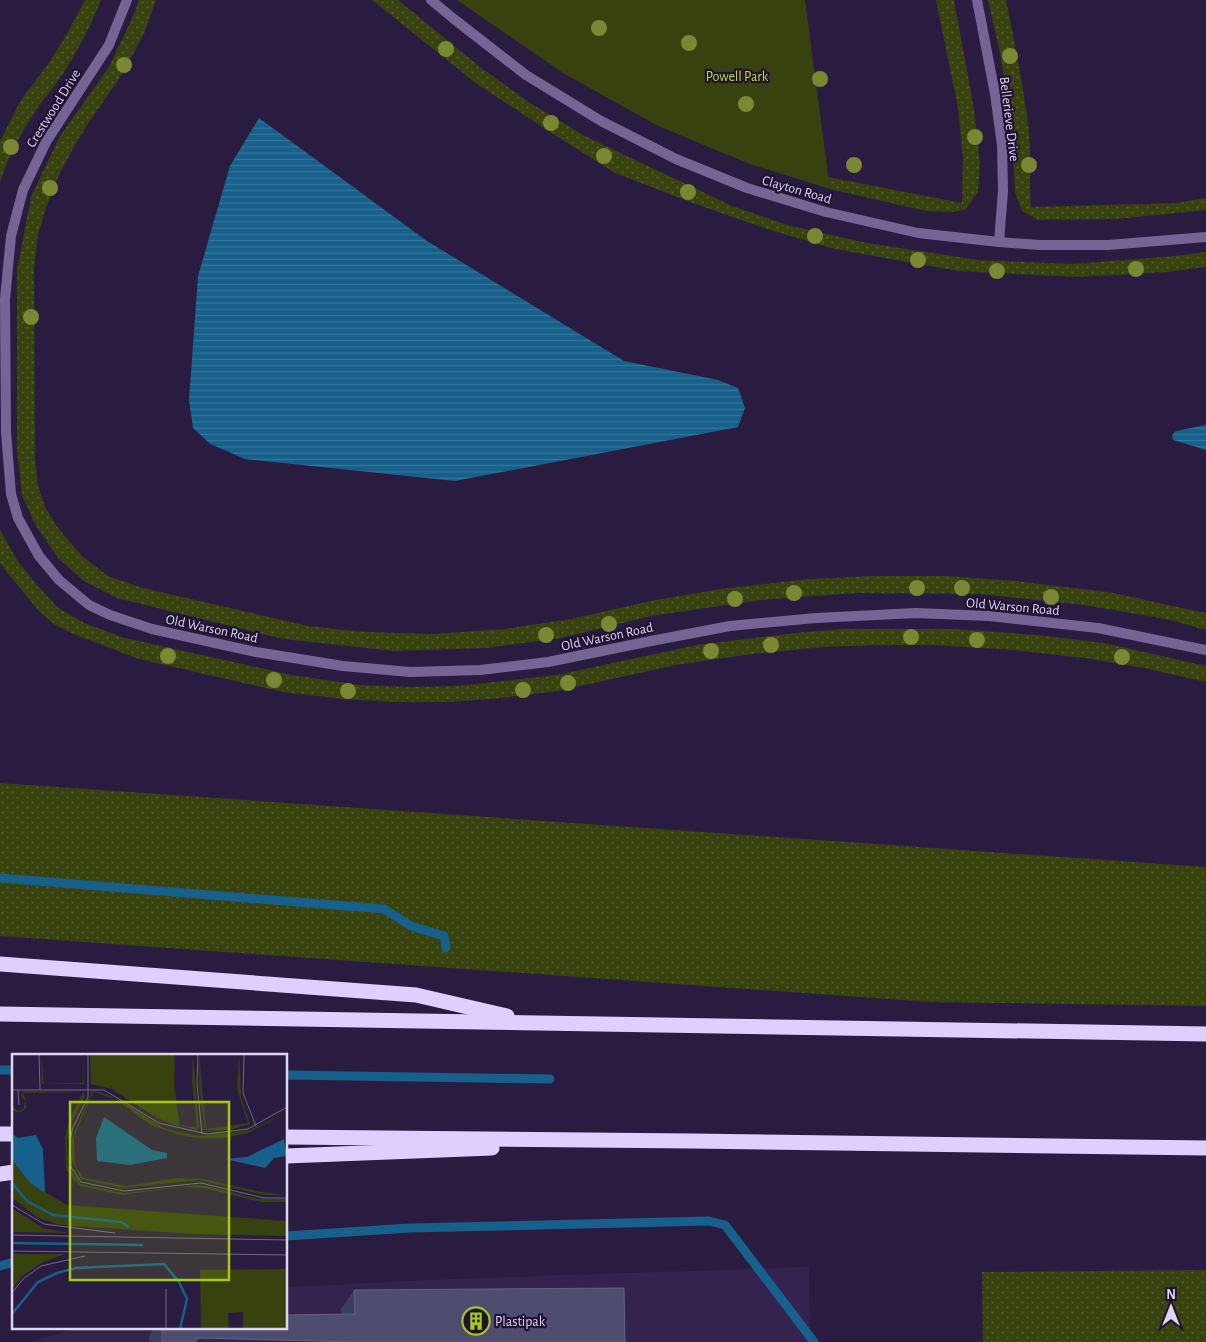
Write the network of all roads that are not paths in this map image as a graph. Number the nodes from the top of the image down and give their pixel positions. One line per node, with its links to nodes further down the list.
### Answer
1 (127, 0): 6 (street, Crestwood Drive)
2 (431, 0): 5 (street, Clayton Road)
3 (976, 0): 5 (street, Bellerieve Drive)
4 (1206, 236): 5 (street, Clayton Road)
5 (999, 242)
6 (39, 556): 7 (street, Old Warson Road)
7 (1206, 650)
8 (0, 964): 10 (highway)
9 (0, 1014): 10 (highway)
10 (535, 1023): 11 (highway)
11 (1206, 1034)
12 (288, 1137): 13 (highway)
13 (692, 1140): 14 (highway); 15 (highway)
14 (1206, 1148)
15 (288, 1156)

